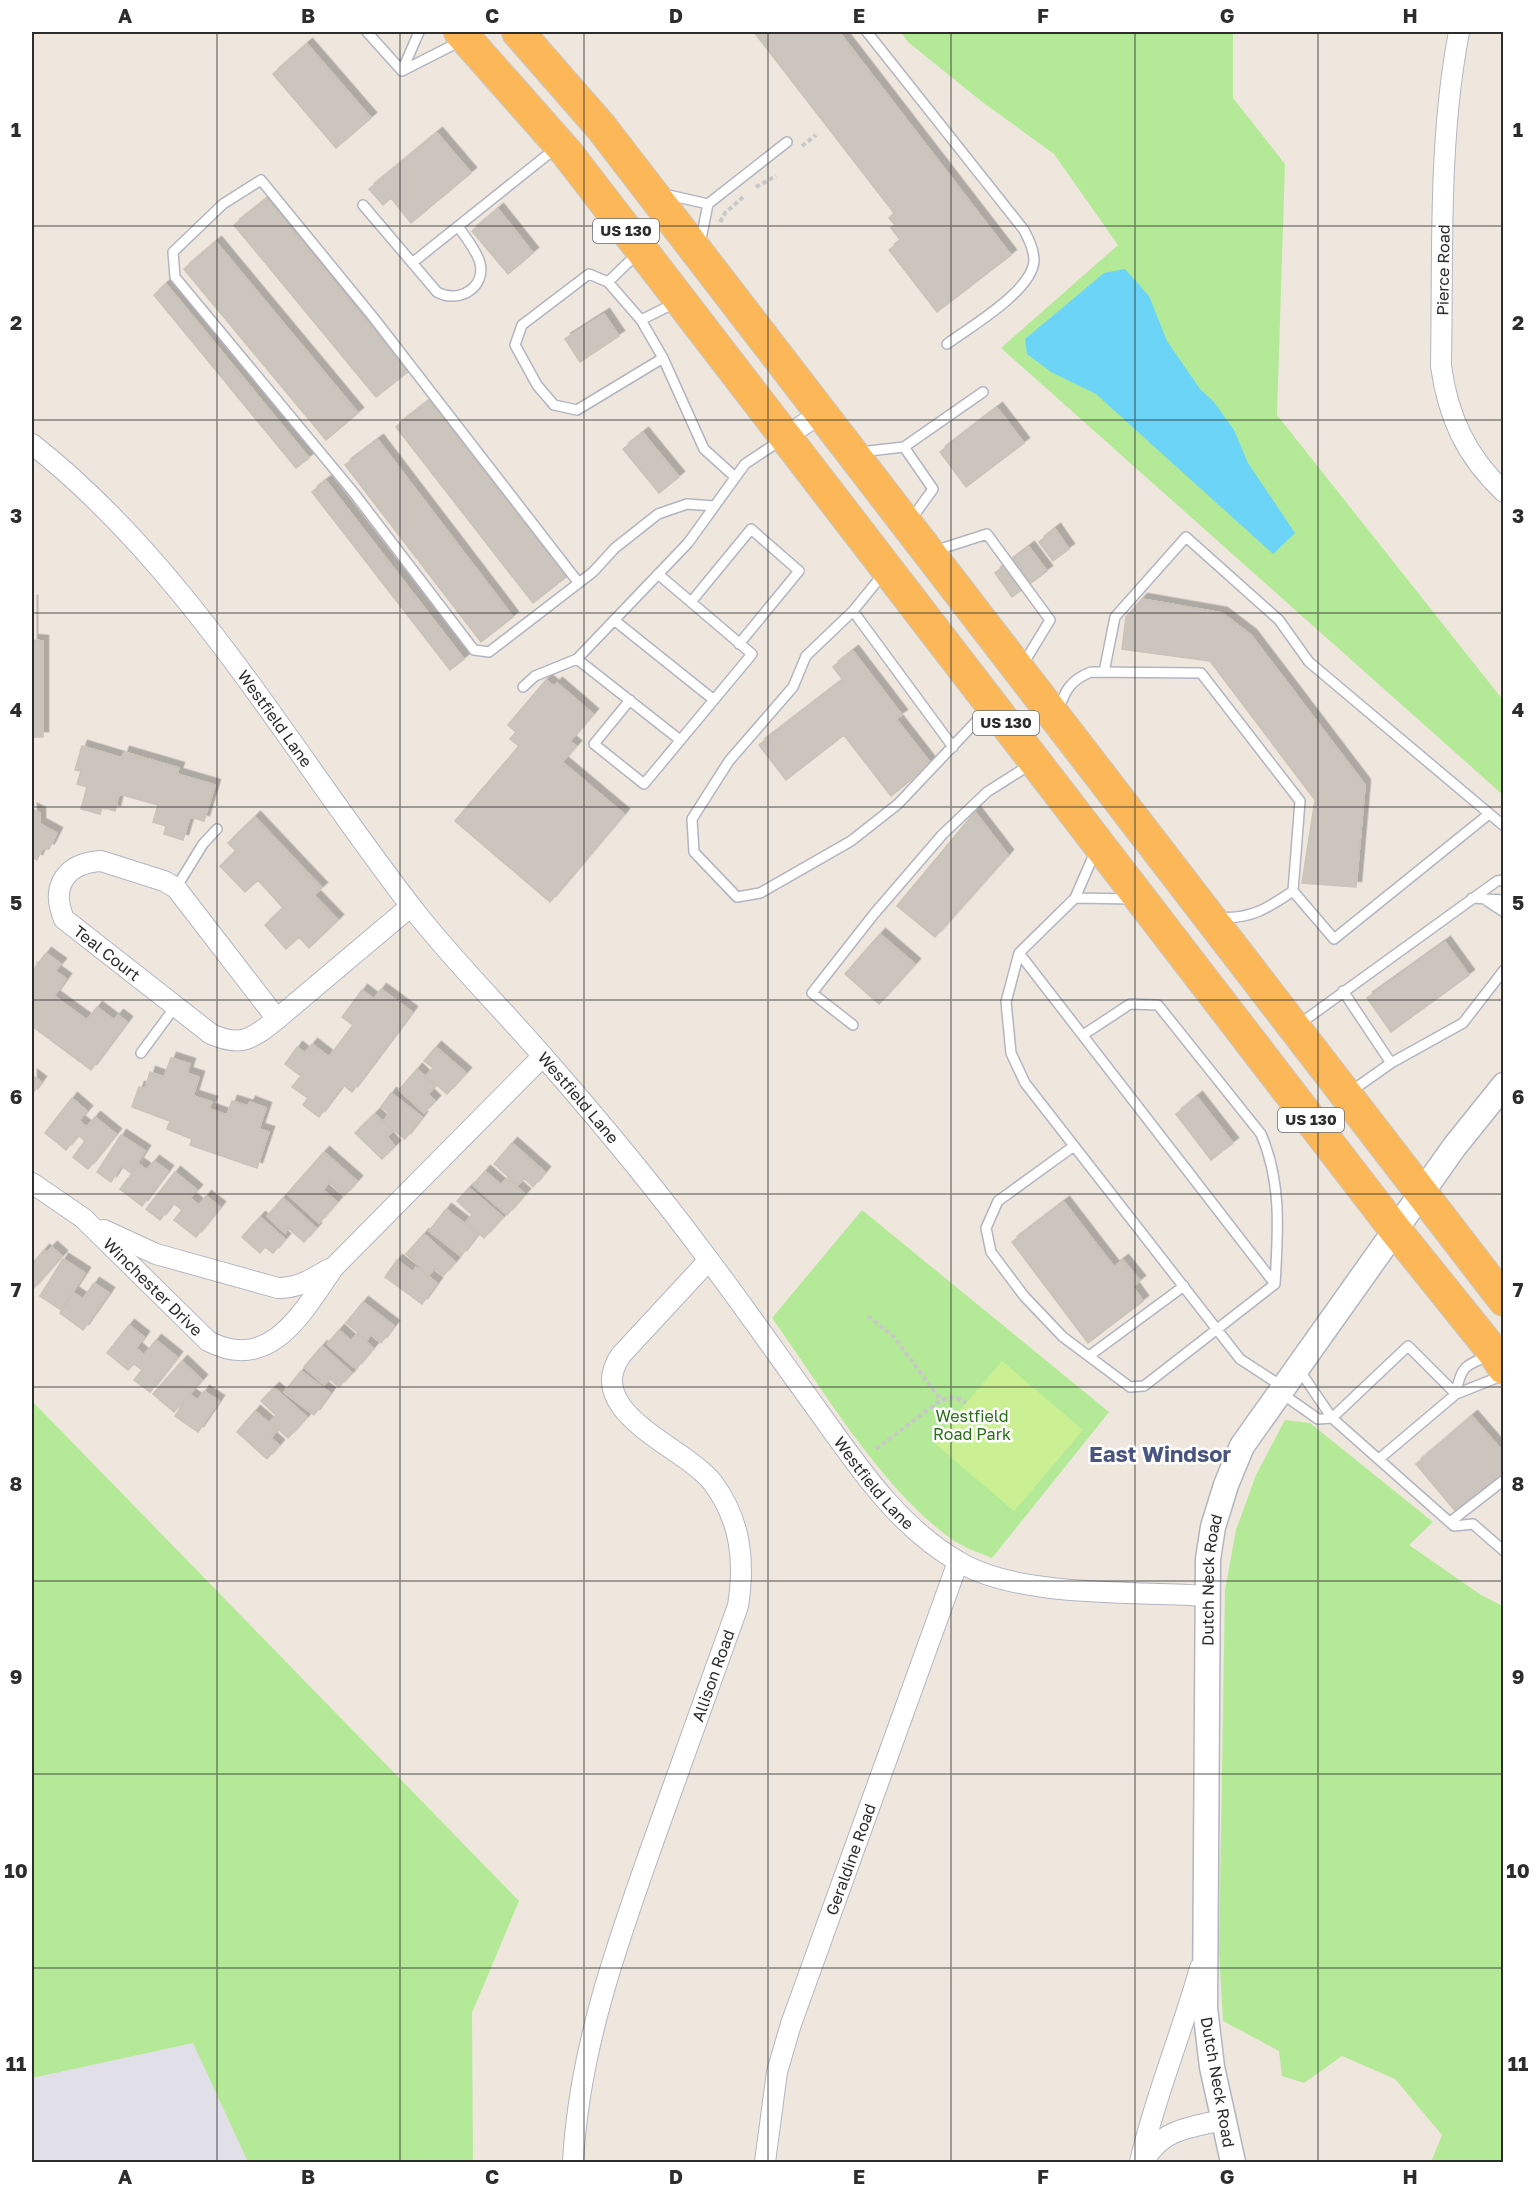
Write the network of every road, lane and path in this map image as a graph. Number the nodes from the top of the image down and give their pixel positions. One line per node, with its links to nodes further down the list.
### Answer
1 (367, 32): 7 (lane)
2 (419, 32): 7 (lane)
3 (518, 32): 13 (highway, US 130)
4 (867, 32): 24 (lane)
5 (1459, 32): 33 (street, Pierce Road)
6 (463, 35): 7 (lane); 10 (highway, US 130)
7 (402, 71)
8 (816, 135): 11 (path)
9 (787, 142): 14 (lane)
10 (560, 145): 17 (lane); 18 (highway, US 130)
11 (802, 146)
12 (776, 176): 16 (path)
13 (650, 190): 14 (lane); 19 (highway, US 130)
14 (708, 204): 19 (lane)
15 (363, 205): 20 (lane)
16 (718, 225)
17 (458, 226): 20 (lane); 20 (lane)
18 (640, 250): 21 (lane); 22 (highway, US 130)
19 (698, 253): 27 (highway, US 130)
20 (412, 263)
21 (608, 282): 23 (lane); 25 (lane)
22 (680, 301): 23 (lane); 28 (highway, US 130)
23 (641, 320): 25 (lane)
24 (947, 344)
25 (663, 358): 32 (lane)
26 (983, 392): 30 (lane)
27 (821, 413): 28 (street); 31 (highway, US 130)
28 (785, 437): 32 (lane); 37 (highway, US 130)
29 (32, 444): 67 (street, Westfield Lane)
30 (904, 447): 31 (lane); 35 (lane)
31 (852, 453): 35 (highway, US 130)
32 (735, 477): 34 (lane)
33 (1503, 492)
34 (714, 506): 38 (lane); 39 (lane)
35 (907, 525): 36 (highway, US 130)
36 (928, 553): 45 (highway, US 130); 45 (lane)
37 (887, 569): 41 (lane); 50 (highway, US 130)
38 (658, 574): 40 (lane); 42 (lane)
39 (578, 582): 39 (lane)
40 (691, 602): 43 (lane); 43 (lane)
41 (853, 611): 53 (lane); 53 (lane)
42 (614, 620): 44 (lane); 49 (lane)
43 (739, 644): 49 (lane)
44 (577, 659): 47 (lane); 48 (lane)
45 (1019, 671): 51 (highway, US 130)
46 (1104, 672): 51 (lane); 55 (lane); 61 (lane)
47 (523, 687)
48 (630, 700): 52 (lane); 52 (lane)
49 (714, 700): 52 (lane)
50 (992, 705): 53 (lane); 54 (highway, US 130)
51 (1056, 719): 69 (highway, US 130)
52 (680, 740)
53 (953, 747)
54 (1035, 762): 58 (highway, US 130); 75 (lane)
55 (1489, 814): 56 (lane); 61 (lane)
56 (1503, 826)
57 (217, 829): 60 (lane)
58 (1099, 844): 62 (lane); 64 (highway, US 130)
59 (1503, 880): 63 (lane)
60 (176, 888): 73 (street, Teal Court); 74 (street, Teal Court)
61 (1293, 891): 69 (lane)
62 (1075, 898): 64 (lane); 70 (lane)
63 (1472, 898): 66 (lane); 72 (lane)
64 (1141, 899): 87 (highway, US 130)
65 (1503, 900): 66 (lane)
66 (1487, 901): 68 (lane)
67 (411, 906): 74 (street, Teal Court); 79 (street, Westfield Lane)
68 (1503, 912)
69 (1207, 916): 76 (highway, US 130)
70 (1018, 953): 77 (lane); 83 (lane)
71 (1503, 970): 80 (lane)
72 (1343, 991): 76 (lane); 80 (lane)
73 (175, 1007): 74 (street, Teal Court); 78 (lane)
74 (277, 1018)
75 (853, 1025)
76 (1294, 1028): 82 (highway, US 130)
77 (1083, 1035): 90 (lane); 90 (lane)
78 (141, 1053)
79 (543, 1056): 88 (street, Westfield Lane); 89 (street, Winchester Drive)
80 (1391, 1063): 82 (lane)
81 (1503, 1084): 85 (street, Dutch Neck Road)
82 (1346, 1095): 85 (highway, US 130)
83 (1074, 1146): 91 (lane); 95 (lane)
84 (32, 1183): 86 (street, Winchester Drive)
85 (1421, 1193): 87 (street, Dutch Neck Road); 92 (highway, US 130)
86 (83, 1218): 89 (street, Winchester Drive); 89 (street, Winchester Drive)
87 (1396, 1231): 96 (highway, US 130); 97 (street, Dutch Neck Road)
88 (709, 1260): 108 (street, Westfield Lane); 112 (street, Allison Road)
89 (334, 1267)
90 (1275, 1284): 94 (lane)
91 (1184, 1286): 94 (lane); 95 (lane)
92 (1503, 1300)
93 (868, 1316): 100 (path)
94 (1218, 1330): 95 (lane); 98 (lane)
95 (1089, 1356)
96 (1501, 1366): 99 (lane); 99 (lane)
97 (1297, 1368): 98 (street, Dutch Neck Road); 102 (lane)
98 (1282, 1390): 102 (lane); 109 (street, Dutch Neck Road)
99 (1456, 1394): 102 (lane); 104 (lane)
100 (941, 1400): 101 (path); 103 (path)
101 (966, 1403)
102 (1332, 1418): 104 (lane)
103 (876, 1449)
104 (1379, 1459): 106 (lane)
105 (1503, 1480): 106 (lane)
106 (1450, 1522): 107 (lane)
107 (1503, 1551)
108 (958, 1562): 109 (street, Westfield Lane); 113 (street, Geraldine Road)
109 (1206, 1596): 110 (street, Dutch Neck Road)
110 (1204, 1951): 111 (street, Dutch Neck Road); 114 (street)
111 (1223, 2120): 114 (street); 115 (street, Dutch Neck Road)
112 (573, 2163)
113 (765, 2163)
114 (1142, 2163)
115 (1233, 2163)

